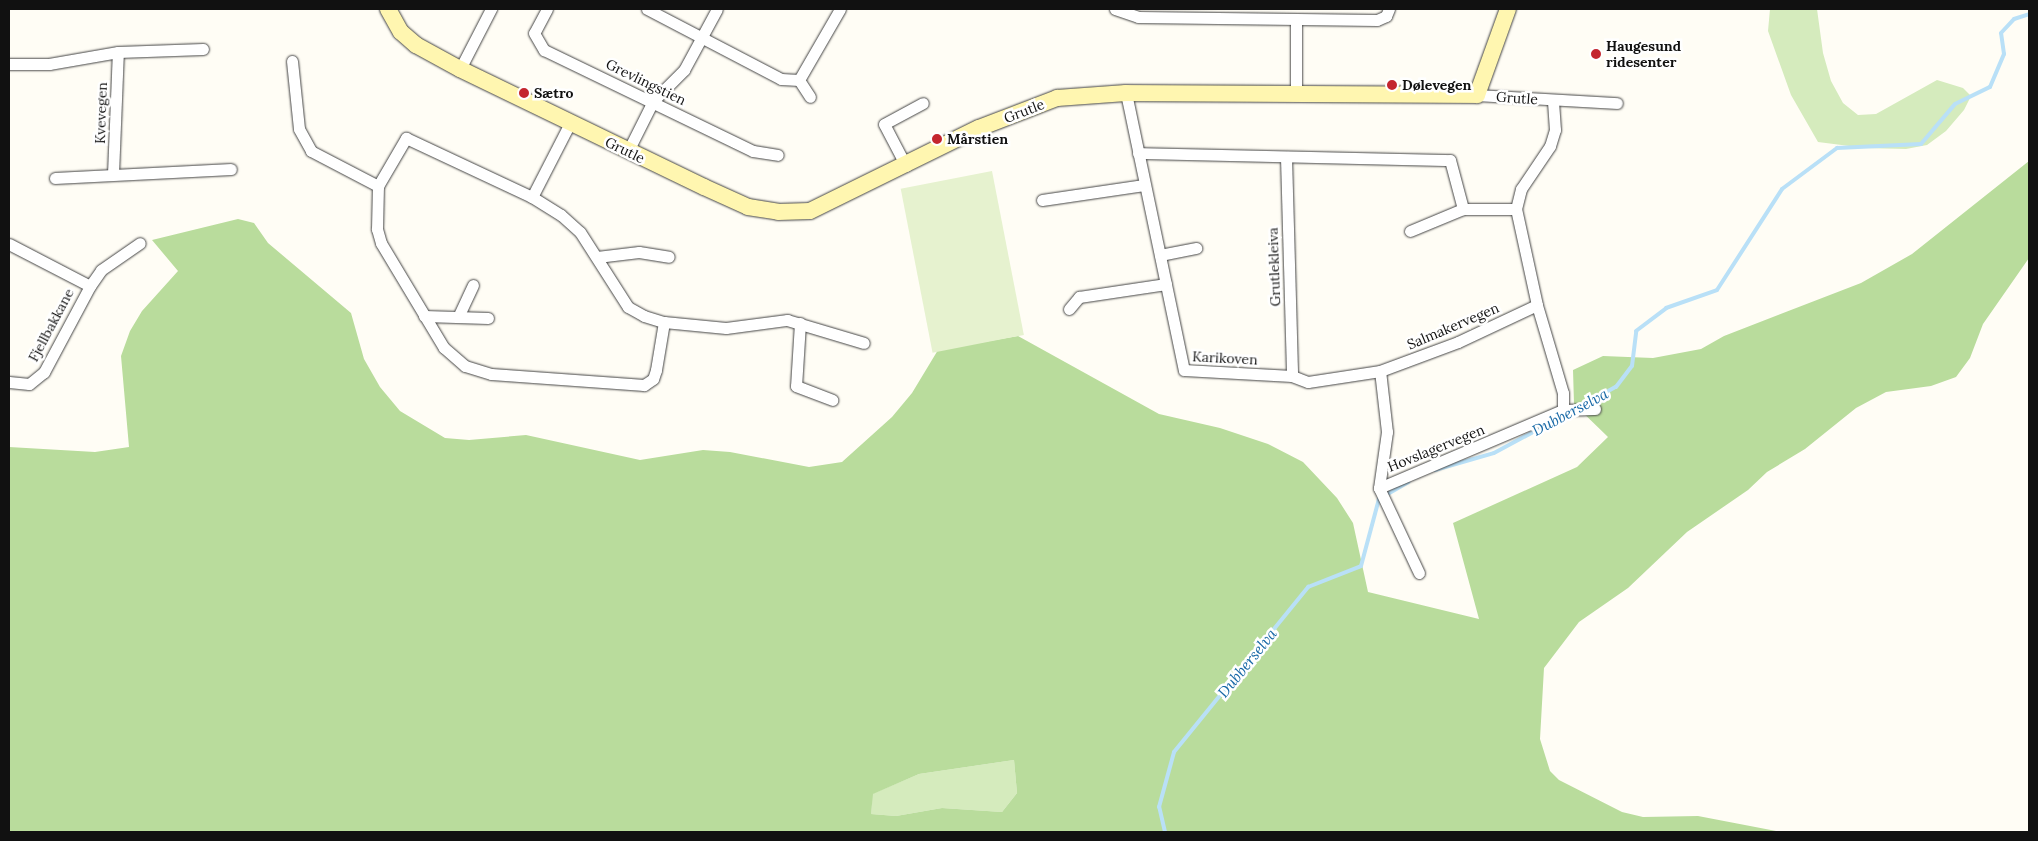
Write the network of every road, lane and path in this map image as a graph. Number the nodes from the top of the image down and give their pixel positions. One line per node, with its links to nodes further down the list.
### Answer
1 (388, 9): 17 (street, Grutle)
2 (491, 9): 17 (street)
3 (548, 9): 24 (street, Grevlingstien)
4 (647, 9): 12 (street)
5 (717, 9): 12 (street)
6 (840, 9): 18 (street)
7 (1115, 9): 10 (street)
8 (1389, 9): 11 (street)
9 (1508, 9): 21 (street)
10 (1188, 13): 11 (street)
11 (1296, 20): 20 (street)
12 (700, 37): 18 (street); 24 (street)
13 (203, 49): 14 (street)
14 (118, 52): 16 (street); 34 (street, Kvevegen)
15 (292, 61): 37 (street)
16 (9, 64)
17 (460, 69): 27 (street, Grutle)
18 (799, 80): 22 (street)
19 (1126, 93): 20 (street, Grutle); 29 (street, Karikoven); 32 (street, Grutle)
20 (1296, 95): 21 (street, Grutle)
21 (1477, 95): 23 (street, Grutle)
22 (810, 97)
23 (1553, 100): 26 (street, Grutle); 40 (street)
24 (653, 101): 28 (street); 30 (street, Grevlingstien)
25 (923, 103): 32 (street)
26 (1617, 103)
27 (570, 123): 28 (street, Grutle); 38 (street)
28 (628, 151): 32 (street, Grutle)
29 (1138, 153): 31 (street); 36 (street, Karikoven)
30 (778, 155)
31 (1286, 157): 41 (street); 61 (street, Grutlekleiva)
32 (906, 166)
33 (231, 169): 34 (street)
34 (114, 174): 35 (street)
35 (55, 178)
36 (1144, 185): 39 (street); 46 (street, Karikoven)
37 (378, 186): 38 (street); 55 (street)
38 (532, 197): 47 (street)
39 (1042, 200)
40 (1516, 208): 41 (street); 52 (street)
41 (1463, 209): 42 (street)
42 (1410, 231)
43 (140, 243): 51 (street)
44 (9, 244): 51 (street, Fjellbakkane)
45 (1196, 248): 46 (street)
46 (1160, 255): 49 (street, Karikoven)
47 (597, 257): 48 (street); 57 (street)
48 (669, 257)
49 (1166, 284): 53 (street); 61 (street, Karikoven)
50 (473, 285): 54 (street)
51 (90, 286): 62 (street, Fjellbakkane)
52 (1537, 305): 60 (street, Salmakervegen); 65 (street)
53 (1069, 309)
54 (459, 315): 55 (street); 56 (street)
55 (424, 316): 57 (street)
56 (488, 318)
57 (664, 322): 58 (street)
58 (800, 323): 59 (street); 63 (street)
59 (864, 342)
60 (1380, 371): 61 (street, Salmakervegen); 66 (street)
61 (1292, 376)
62 (9, 382)
63 (832, 400)
64 (1595, 409): 65 (street, Hovslagervegen)
65 (1563, 410): 66 (street, Hovslagervegen)
66 (1379, 488): 67 (street, Hovslagervegen)
67 (1420, 573)

